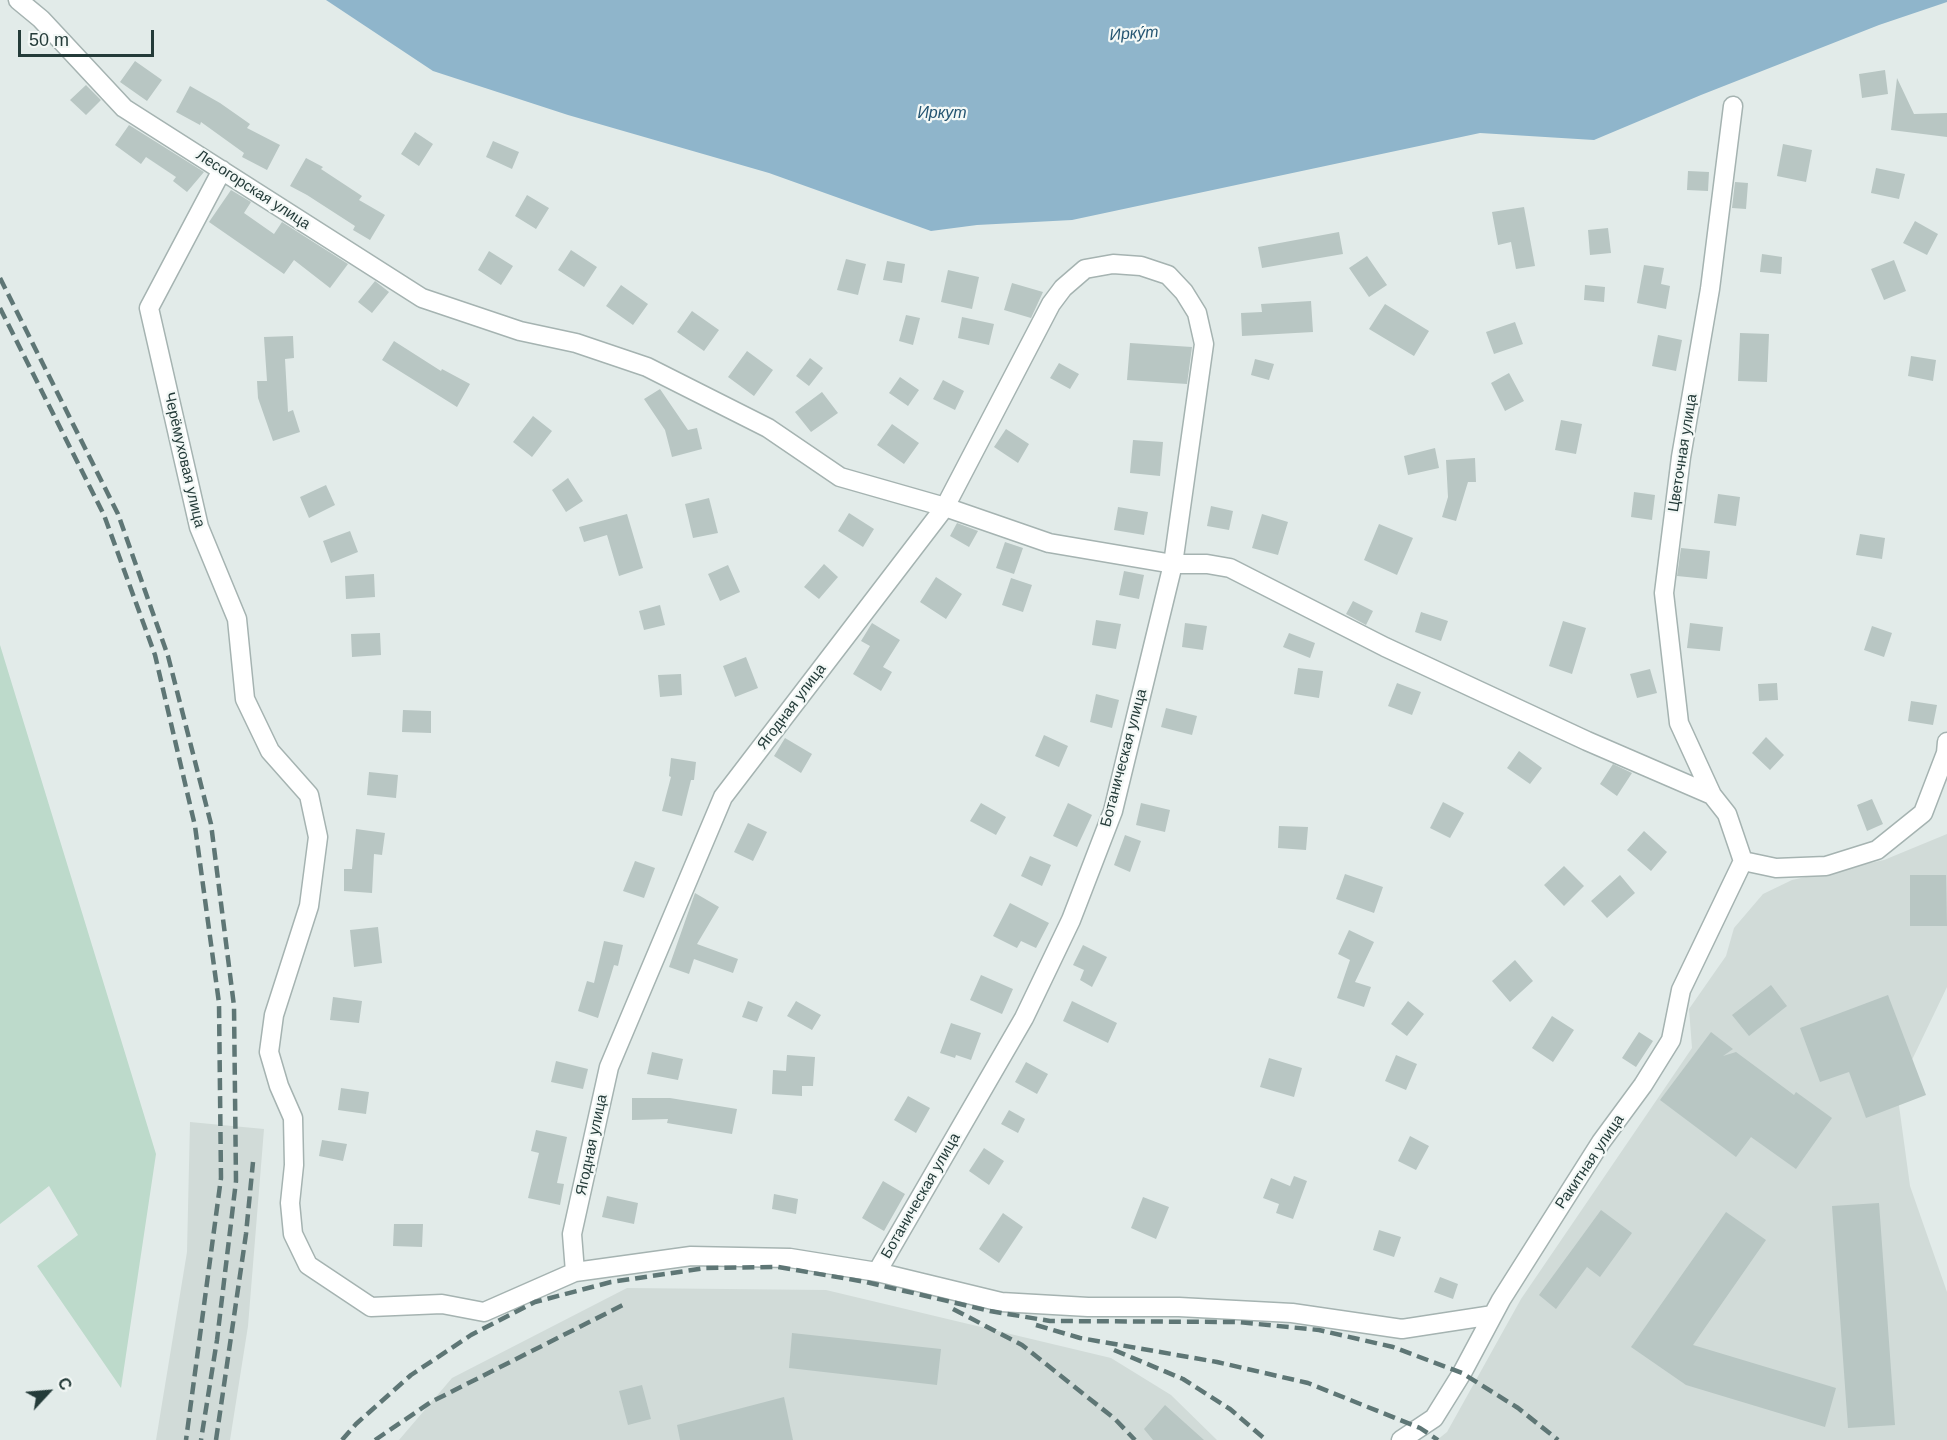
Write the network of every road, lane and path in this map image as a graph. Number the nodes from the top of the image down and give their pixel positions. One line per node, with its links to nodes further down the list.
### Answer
1 (18, 0): 3 (street, Лесогорская улица)
2 (1733, 106): 8 (street, Цветочная улица)
3 (222, 170): 5 (street, Лесогорская улица); 10 (street, Черёмуховая улица)
4 (1168, 275): 5 (street, Ягодная улица); 6 (street, Ботаническая улица)
5 (945, 507): 6 (street, Лесогорская улица); 10 (street, Ягодная улица)
6 (1173, 564): 8 (street, Лесогорская улица); 11 (street, Ботаническая улица)
7 (1947, 741): 9 (street)
8 (1712, 795): 9 (street, Цветочная улица)
9 (1743, 861): 12 (street, Ракитная улица)
10 (574, 1272): 11 (street, Черёмуховая улица)
11 (877, 1272): 12 (street, Черёмуховая улица)
12 (1493, 1315): 13 (street, Ракитная улица)
13 (1401, 1440)

